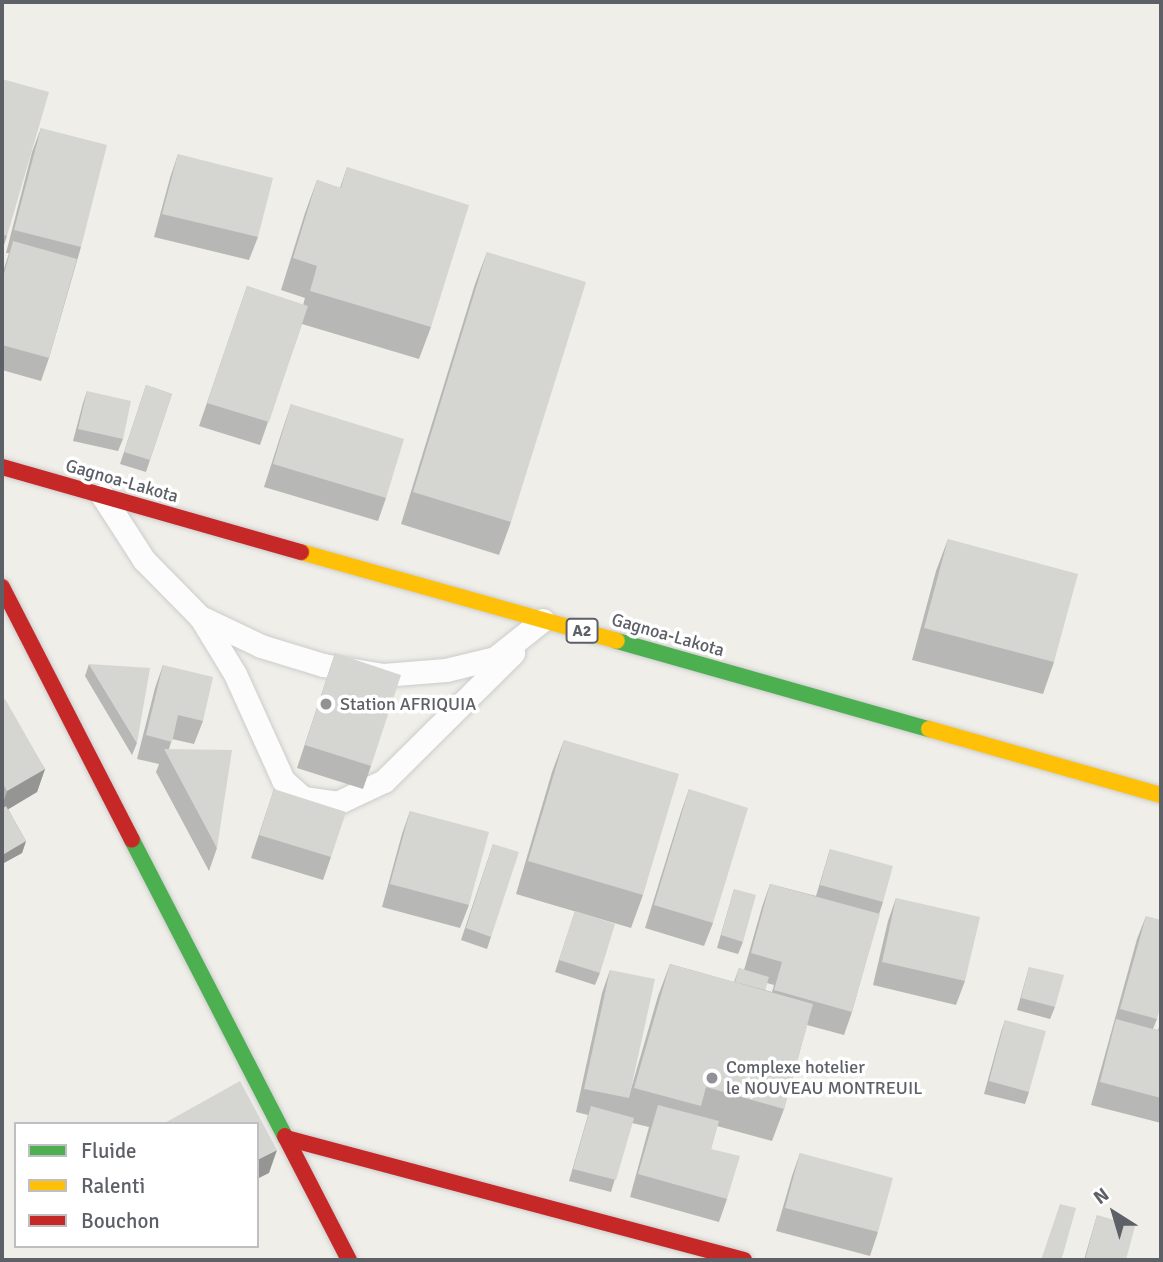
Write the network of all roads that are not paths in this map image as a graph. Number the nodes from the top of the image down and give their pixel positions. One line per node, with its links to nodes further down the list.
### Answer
1 (2, 467): 2 (street, Gagnoa-Lakota / A2)
2 (102, 495): 4 (lane); 5 (street, Gagnoa-Lakota / A2)
3 (2, 587): 7 (street)
4 (200, 617): 5 (lane); 5 (lane)
5 (543, 620): 6 (street, Gagnoa-Lakota / A2)
6 (1161, 795)
7 (286, 1138): 8 (street); 9 (street)
8 (349, 1260)
9 (744, 1260)

